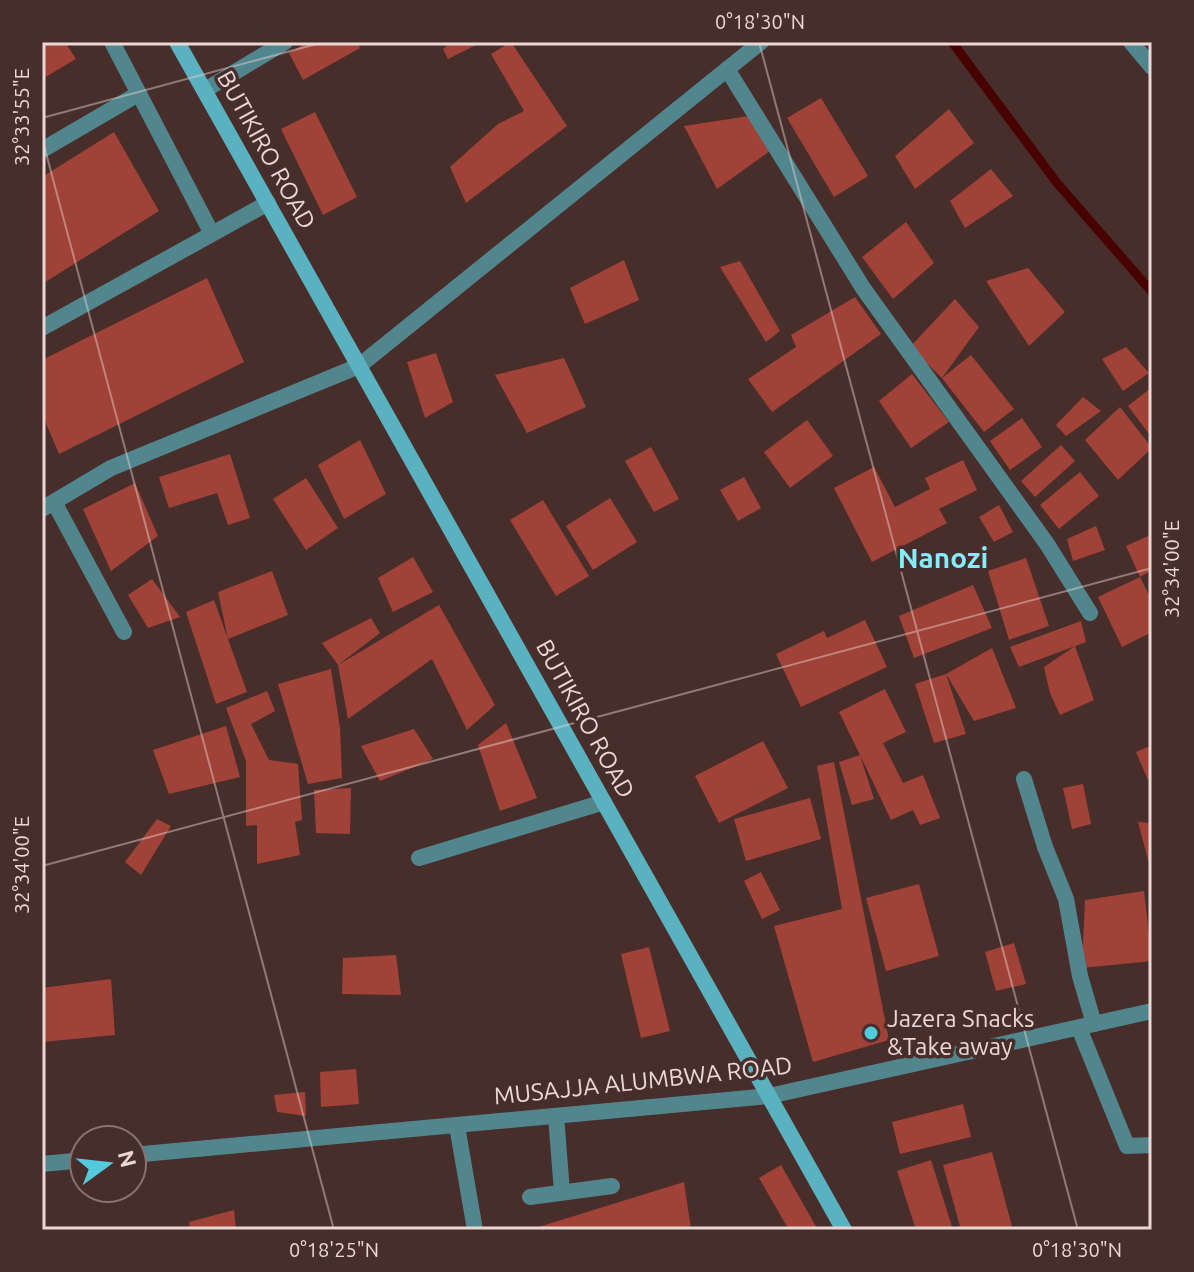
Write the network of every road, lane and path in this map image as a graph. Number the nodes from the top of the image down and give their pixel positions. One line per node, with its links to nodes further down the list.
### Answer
1 (112, 42): 9 (street)
2 (177, 42): 8 (main road, BUTIKIRO ROAD)
3 (285, 42): 8 (street)
4 (761, 42): 7 (street)
5 (1131, 42): 6 (street)
6 (1152, 67)
7 (727, 69): 14 (street); 16 (street)
8 (205, 90): 11 (main road, BUTIKIRO ROAD)
9 (138, 94): 10 (street); 12 (street)
10 (42, 150)
11 (268, 203): 12 (street); 14 (main road, BUTIKIRO ROAD)
12 (212, 234): 13 (street)
13 (42, 328)
14 (359, 366): 15 (street); 19 (main road, BUTIKIRO ROAD)
15 (48, 505): 17 (street)
16 (1090, 613)
17 (124, 632)
18 (1024, 779): 22 (street)
19 (604, 802): 20 (street); 23 (main road, BUTIKIRO ROAD)
20 (419, 858)
21 (1152, 1011): 22 (street, MUSAJJA ALUMBWA ROAD)
22 (1086, 1026): 23 (street, MUSAJJA ALUMBWA ROAD); 26 (street)
23 (769, 1096): 24 (street, MUSAJJA ALUMBWA ROAD); 34 (main road, BUTIKIRO ROAD)
24 (556, 1116): 25 (street, MUSAJJA ALUMBWA ROAD); 31 (street)
25 (457, 1126): 27 (street, MUSAJJA ALUMBWA ROAD); 33 (street)
26 (1152, 1145)
27 (148, 1154)
28 (68, 1162): 29 (street)
29 (42, 1164)
30 (612, 1186): 31 (street)
31 (562, 1192): 32 (street)
32 (530, 1197)
33 (475, 1230)
34 (844, 1230)

